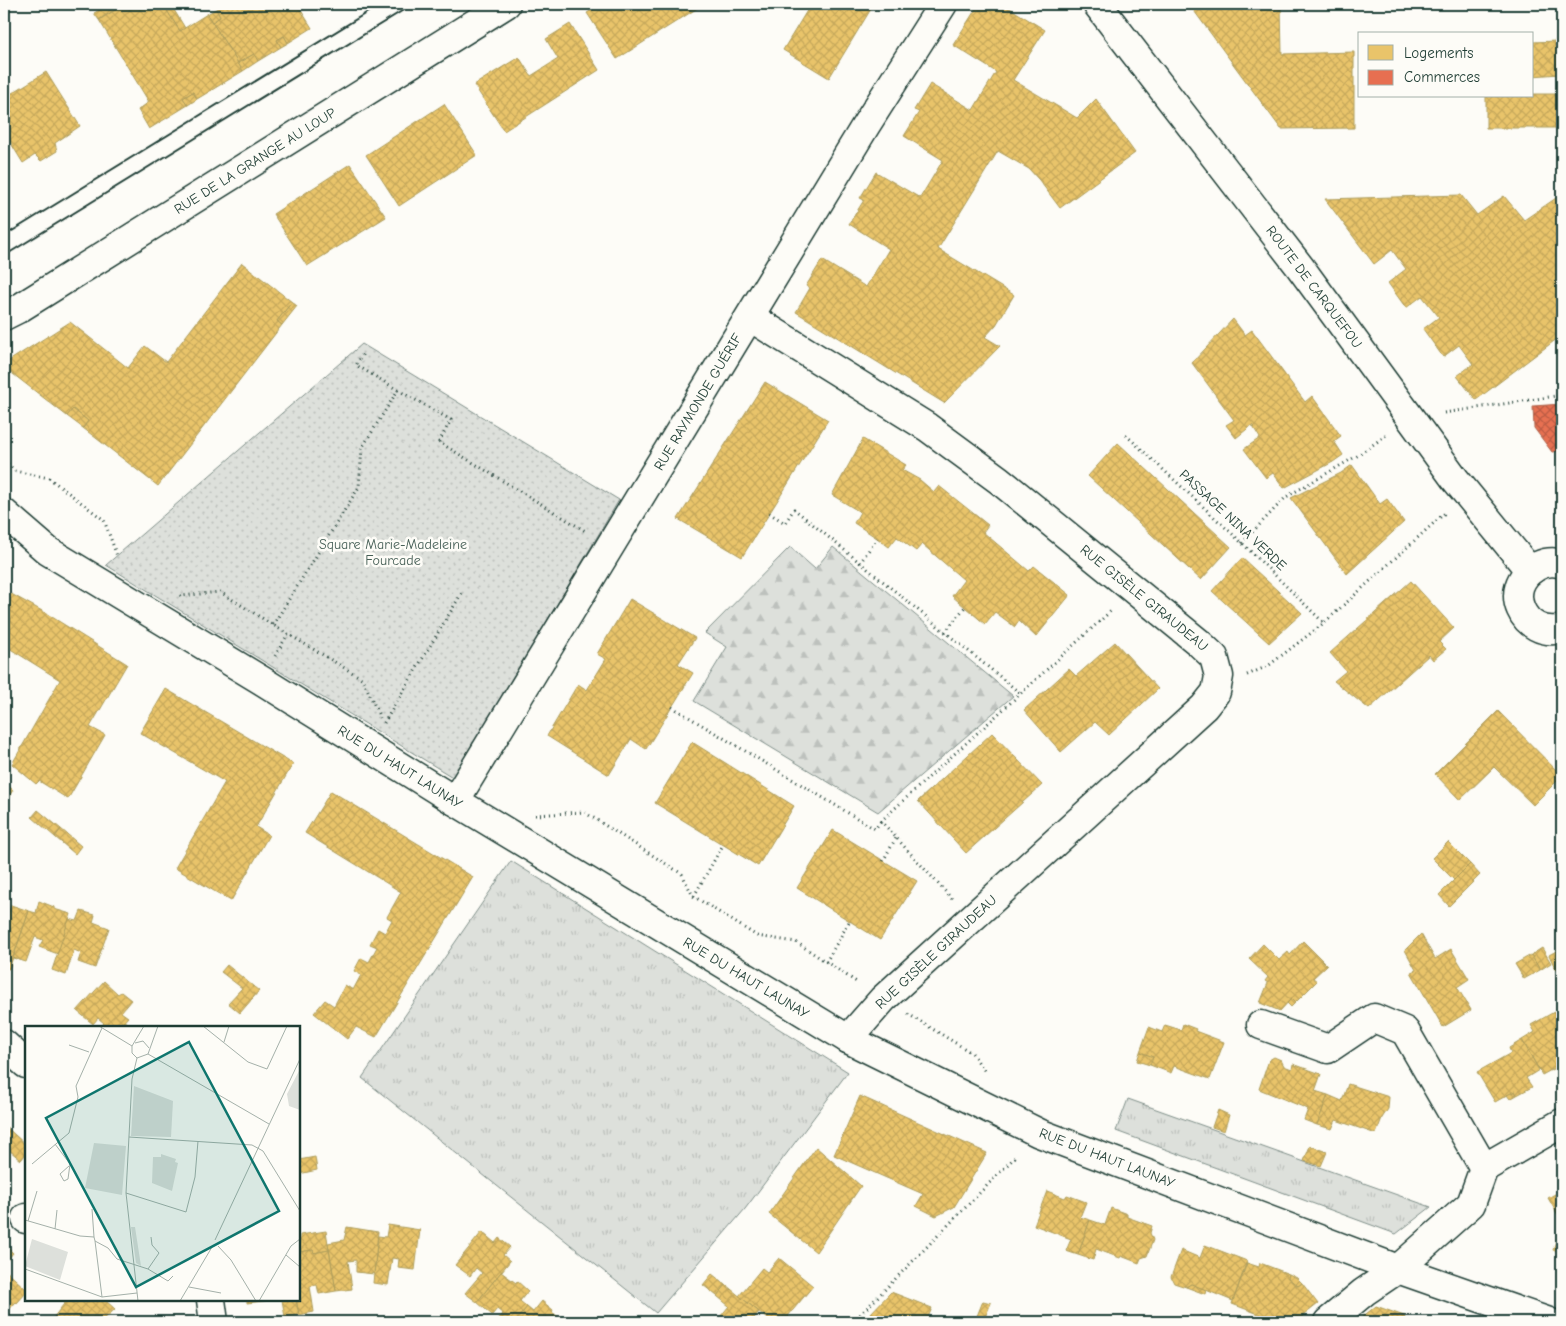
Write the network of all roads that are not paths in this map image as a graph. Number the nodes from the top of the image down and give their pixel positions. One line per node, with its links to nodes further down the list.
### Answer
1 (397, 4): 5 (lane)
2 (506, 4): 6 (street, RUE DE LA GRANGE AU LOUP)
3 (943, 4): 7 (street, RUE RAYMONDE GUÉRIF)
4 (1097, 4): 10 (street, ROUTE DE CARQUEFOU)
5 (4, 246)
6 (4, 316)
7 (750, 317): 12 (street, RUE RAYMONDE GUÉRIF); 14 (street, RUE GISÈLE GIRAUDEAU)
8 (4, 513): 12 (street, RUE DU HAUT LAUNAY)
9 (1562, 564): 10 (street)
10 (1530, 571): 11 (street)
11 (1562, 629)
12 (455, 801): 14 (street, RUE DU HAUT LAUNAY)
13 (1261, 1025): 18 (street)
14 (848, 1040): 19 (street, RUE DU HAUT LAUNAY)
15 (4, 1044): 16 (street)
16 (25, 1063)
17 (1562, 1123): 18 (street)
18 (1484, 1168): 19 (street)
19 (1398, 1269): 22 (street); 23 (street, RUE DU HAUT LAUNAY)
20 (211, 1301): 21 (street)
21 (214, 1322)
22 (1328, 1322)
23 (1549, 1322)

